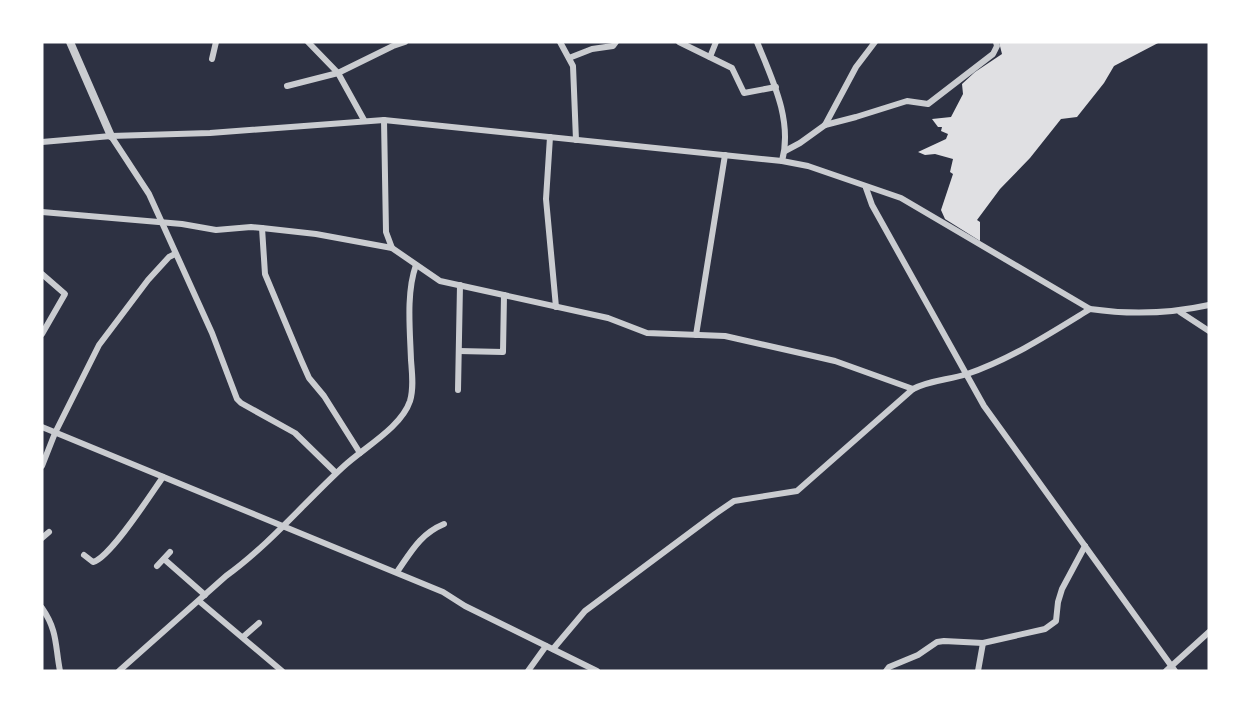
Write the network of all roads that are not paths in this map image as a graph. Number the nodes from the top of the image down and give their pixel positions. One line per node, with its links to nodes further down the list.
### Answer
1 (70, 42): 21 (street)
2 (216, 42): 14 (street)
3 (308, 42): 15 (street)
4 (405, 42): 15 (street)
5 (560, 42): 13 (street)
6 (616, 42): 13 (street)
7 (680, 42): 12 (street)
8 (716, 42): 12 (street)
9 (758, 42): 17 (street)
10 (875, 42): 20 (street)
11 (996, 42): 20 (street)
12 (710, 57): 17 (street)
13 (569, 58): 23 (street)
14 (212, 59)
15 (338, 73): 16 (street); 18 (street)
16 (287, 86)
17 (776, 87): 25 (street)
18 (364, 120): 19 (street); 21 (street)
19 (384, 120): 22 (street); 32 (street)
20 (825, 125): 25 (street)
21 (111, 136): 24 (street); 30 (street)
22 (550, 137): 23 (street); 39 (street)
23 (576, 140): 26 (street)
24 (42, 142)
25 (785, 151): 27 (street)
26 (725, 155): 27 (street); 44 (street)
27 (782, 161): 28 (street)
28 (866, 188): 40 (street); 46 (street)
29 (42, 212): 30 (street)
30 (161, 223): 31 (street); 33 (street)
31 (262, 228): 32 (street); 51 (street)
32 (392, 248): 34 (street)
33 (175, 254): 50 (street); 53 (street)
34 (416, 265): 36 (street); 51 (street)
35 (42, 274): 43 (street)
36 (460, 285): 37 (street); 45 (street)
37 (504, 295): 39 (street); 45 (street)
38 (1209, 305): 41 (street)
39 (556, 307): 44 (street)
40 (1090, 309): 41 (street); 46 (street)
41 (1180, 312): 42 (street)
42 (1209, 331)
43 (42, 334)
44 (696, 335): 47 (street)
45 (459, 351): 48 (street)
46 (966, 374): 47 (street); 59 (street)
47 (913, 388): 72 (street)
48 (458, 390)
49 (42, 428): 50 (street)
50 (55, 433): 52 (street); 54 (street)
51 (360, 453): 53 (street)
52 (42, 466)
53 (336, 473): 56 (street)
54 (163, 477): 56 (street); 61 (street)
55 (444, 524): 64 (street)
56 (283, 526): 64 (street); 65 (street)
57 (49, 532): 58 (street)
58 (42, 538)
59 (1084, 546): 71 (street); 73 (street)
60 (170, 552): 62 (street)
61 (84, 555)
62 (164, 559): 63 (street); 65 (street)
63 (157, 566)
64 (397, 572): 72 (street)
65 (205, 595): 66 (street)
66 (199, 601): 70 (street); 75 (street)
67 (42, 608): 74 (street)
68 (259, 622): 70 (street)
69 (1209, 632): 73 (street)
70 (243, 637): 76 (street)
71 (983, 643): 79 (street); 80 (street)
72 (550, 648): 77 (street); 78 (street)
73 (1170, 669)
74 (60, 671)
75 (118, 671)
76 (282, 671)
77 (528, 671)
78 (597, 671)
79 (886, 671)
80 (978, 671)

